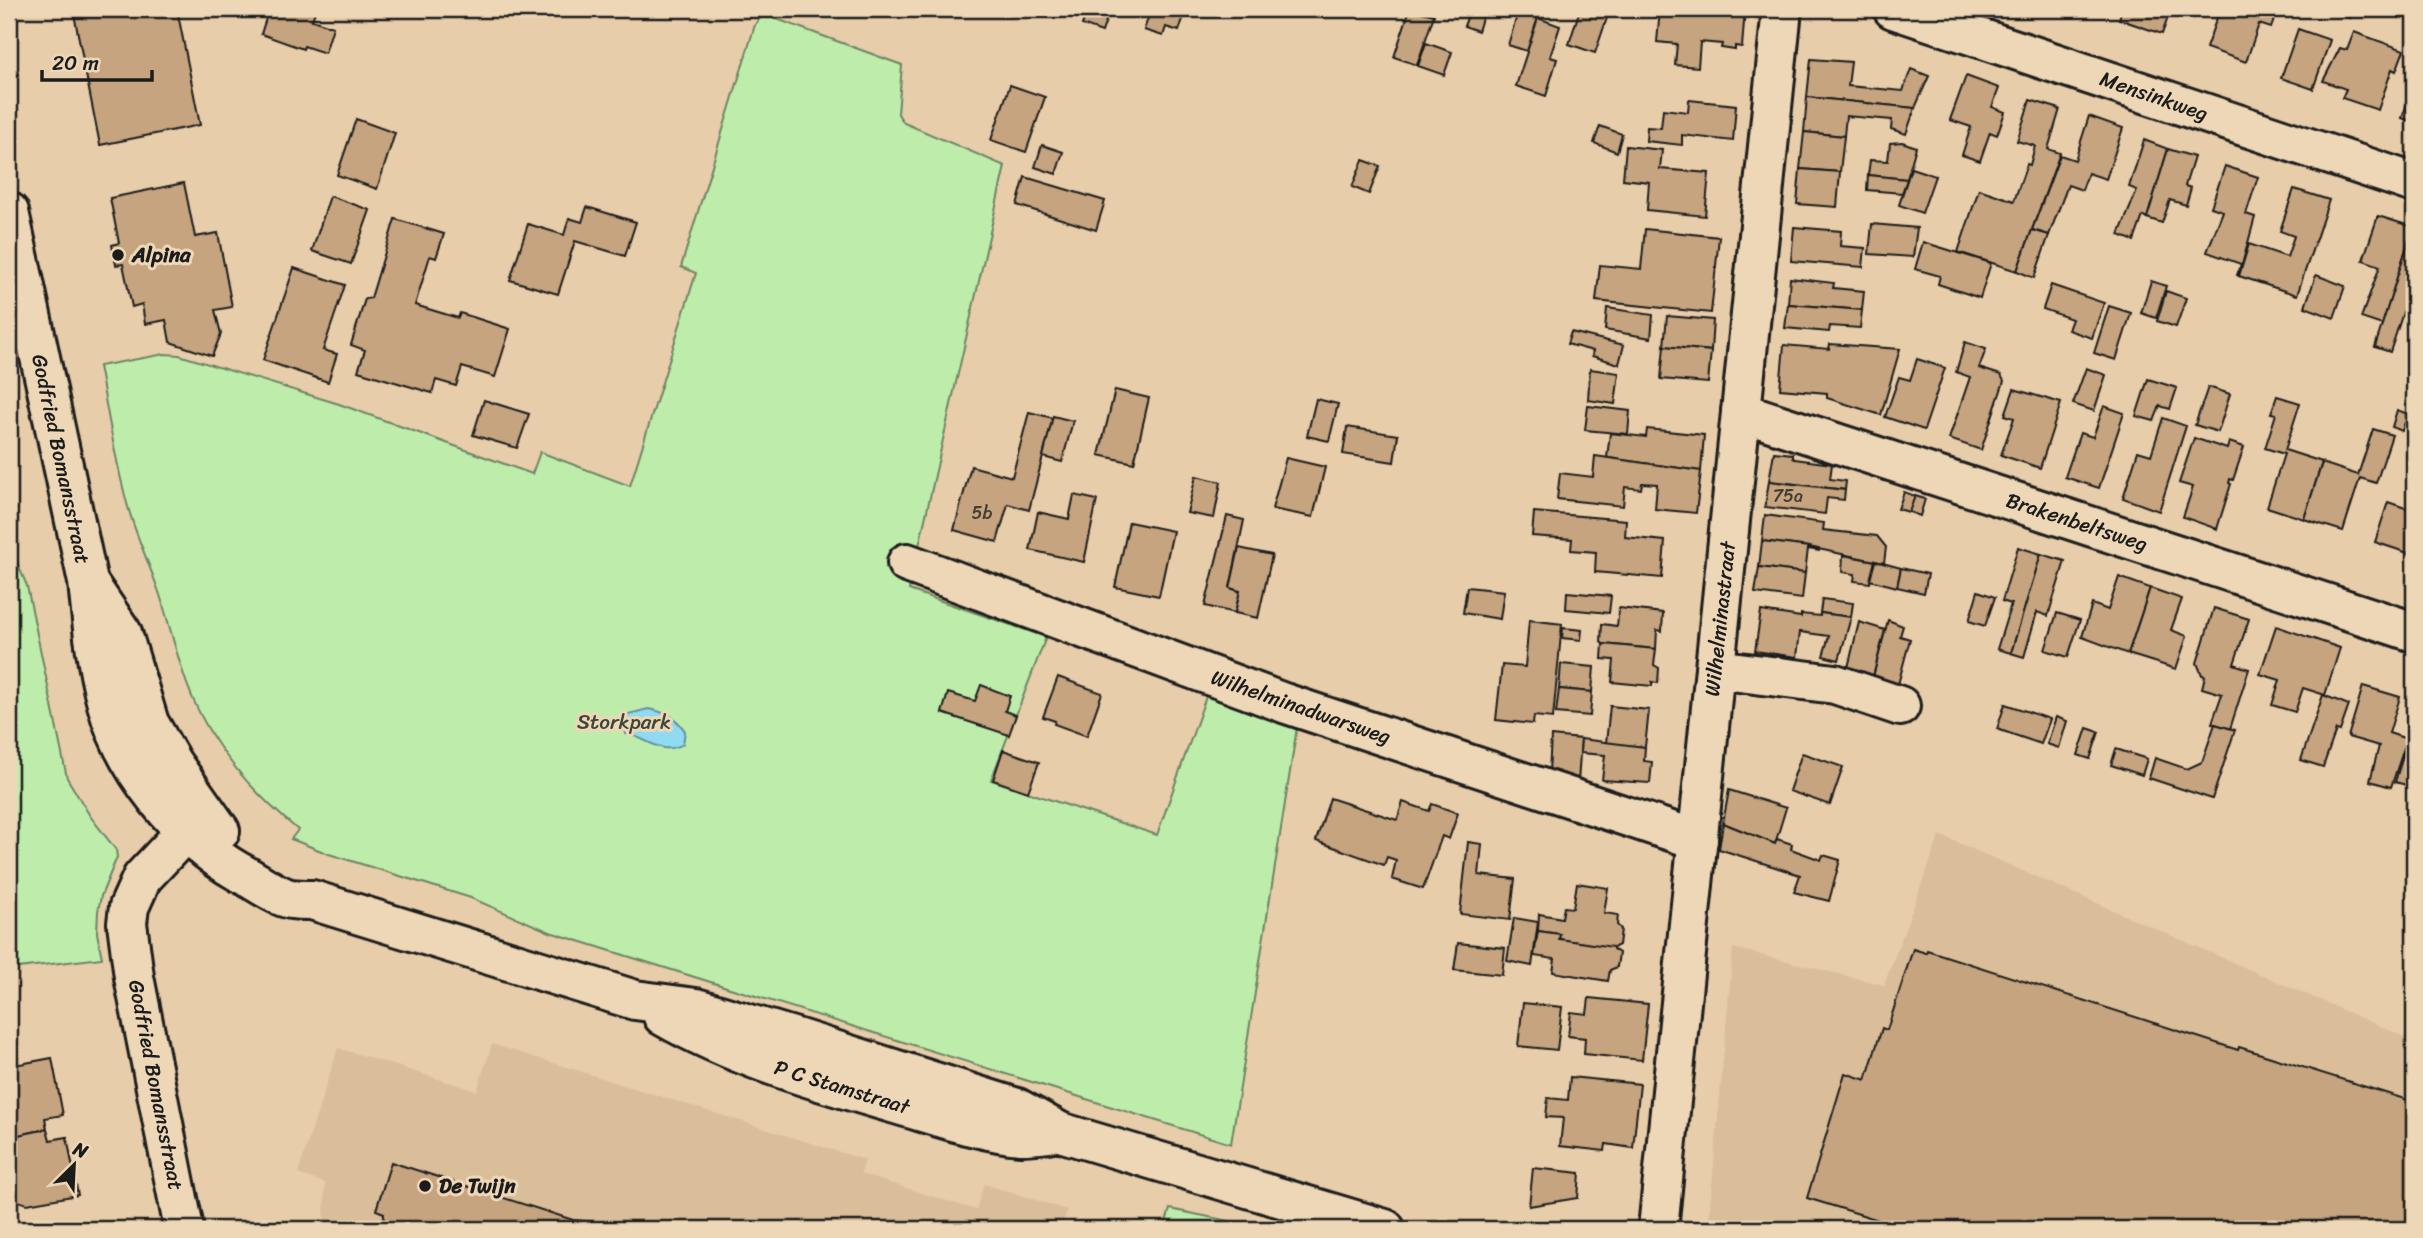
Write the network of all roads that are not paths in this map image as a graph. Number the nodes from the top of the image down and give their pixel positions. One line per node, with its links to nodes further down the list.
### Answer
1 (1782, 9): 5 (street, Wilhelminastraat)
2 (1893, 9): 3 (street, Mensinkweg)
3 (2414, 183)
4 (9, 212): 10 (street, Godfried Bomansstraat)
5 (1741, 412): 7 (street, Brakenbeltsweg); 8 (street, Wilhelminastraat)
6 (907, 563): 11 (street, Wilhelminadwarsweg)
7 (2414, 632)
8 (1715, 669): 9 (street); 11 (street, Wilhelminastraat)
9 (1900, 706)
10 (195, 821): 12 (street, Godfried Bomansstraat); 13 (street, P C Stamstraat)
11 (1698, 840): 14 (street, Wilhelminastraat)
12 (184, 1229)
13 (1385, 1229)
14 (1658, 1229)

